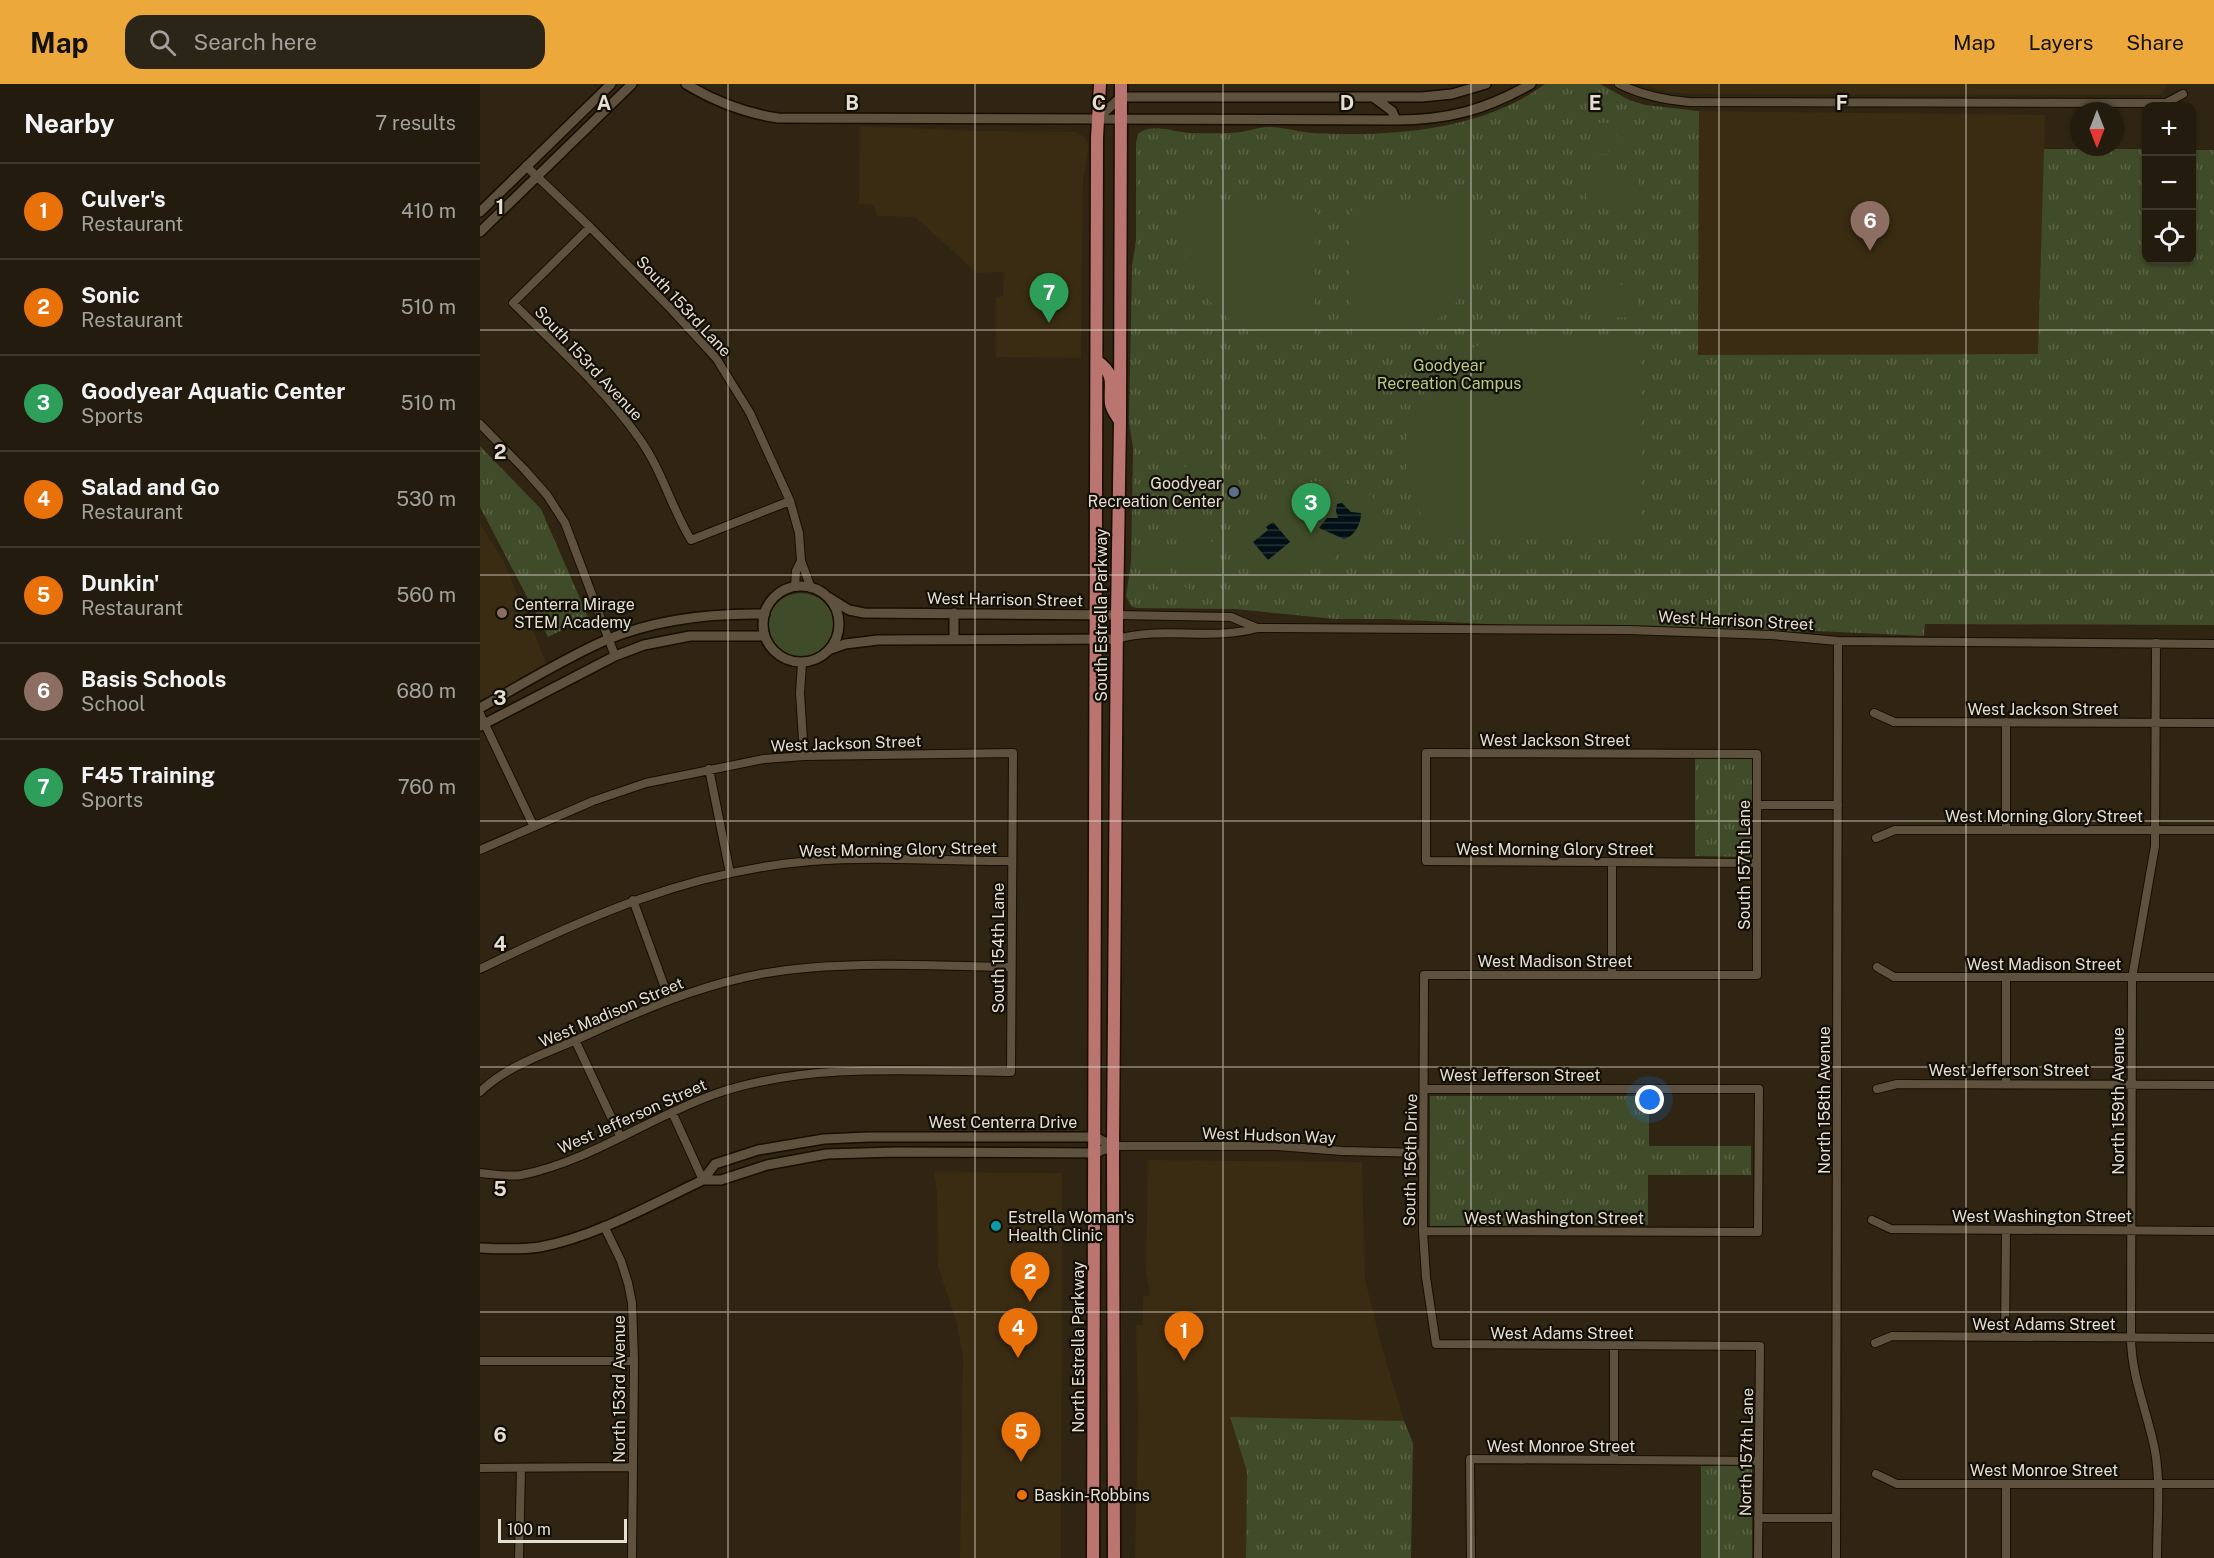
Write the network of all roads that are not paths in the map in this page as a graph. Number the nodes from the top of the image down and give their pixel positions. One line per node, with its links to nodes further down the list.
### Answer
1 (611, 84): 14 (street)
2 (632, 84): 15 (street)
3 (686, 84): 11 (street)
4 (1100, 84): 11 (main road, South Estrella Parkway)
5 (1486, 84): 10 (street)
6 (1531, 84): 13 (street)
7 (1619, 84): 9 (street)
8 (1121, 90): 10 (street); 11 (street); 12 (main road, South Estrella Parkway)
9 (2183, 94)
10 (1372, 97): 13 (street)
11 (1098, 118): 12 (street); 19 (main road, South Estrella Parkway)
12 (1120, 118): 13 (street); 20 (main road, South Estrella Parkway)
13 (1396, 120)
14 (526, 166): 15 (street, South 153rd Lane); 16 (street)
15 (537, 177): 17 (street, South 153rd Lane); 18 (street)
16 (480, 212)
17 (590, 227): 22 (street, South 153rd Lane); 22 (street, South 153rd Avenue)
18 (480, 232)
19 (1097, 361): 20 (main road); 29 (main road, South Estrella Parkway)
20 (1120, 422): 30 (main road, South Estrella Parkway)
21 (480, 424): 33 (street)
22 (790, 501): 23 (street, South 153rd Lane)
23 (801, 561): 24 (street, South 153rd Lane); 25 (street, South 153rd Lane)
24 (795, 587): 25 (street); 28 (street)
25 (811, 588): 26 (street)
26 (828, 597): 27 (street, West Harrison Street); 40 (street)
27 (954, 613): 29 (street, West Harrison Street); 34 (street)
28 (765, 614): 32 (street); 33 (street)
29 (1096, 615): 30 (street, West Harrison Street); 35 (main road, South Estrella Parkway)
30 (1117, 615): 31 (street, West Harrison Street); 36 (main road, South Estrella Parkway)
31 (1257, 628): 36 (street, West Harrison Street); 37 (street, West Harrison Street)
32 (765, 636): 41 (street); 42 (street)
33 (610, 639): 41 (street); 43 (street)
34 (954, 639): 35 (street, West Harrison Street); 40 (street, West Harrison Street)
35 (1096, 639): 36 (street, West Harrison Street); 88 (main road, South Estrella Parkway)
36 (1117, 639): 90 (main road, South Estrella Parkway)
37 (1838, 641): 38 (street, West Harrison Street); 55 (street, North 158th Avenue)
38 (2156, 643): 39 (street, West Harrison Street); 47 (street, North 159th Avenue)
39 (2214, 644)
40 (831, 649): 42 (street)
41 (615, 656): 49 (street)
42 (802, 663): 52 (street)
43 (480, 708)
44 (1874, 713): 46 (street, West Jackson Street)
45 (480, 714): 49 (street)
46 (2006, 723): 47 (street, West Jackson Street); 57 (street)
47 (2155, 723): 48 (street, West Jackson Street); 58 (street, North 159th Avenue)
48 (2214, 723)
49 (483, 725): 56 (street)
50 (1013, 753): 52 (street, West Jackson Street); 62 (street, South 154th Lane)
51 (1757, 754): 54 (street, South 157th Lane); 63 (street, West Jackson Street)
52 (804, 756): 53 (street, West Jackson Street)
53 (709, 769): 56 (street, West Jackson Street); 66 (street)
54 (1758, 805): 55 (street); 65 (street, South 157th Lane)
55 (1838, 805): 125 (street, North 158th Avenue)
56 (533, 825): 61 (street, West Jackson Street)
57 (2006, 830): 58 (street, West Morning Glory Street); 60 (street, West Morning Glory Street)
58 (2155, 830): 59 (street, West Morning Glory Street); 76 (street, North 159th Avenue)
59 (2214, 830)
60 (1876, 838)
61 (480, 850)
62 (1011, 861): 66 (street, West Morning Glory Street); 68 (street, South 154th Lane)
63 (1426, 861): 64 (street, West Morning Glory Street)
64 (1612, 862): 65 (street, West Morning Glory Street); 72 (street)
65 (1757, 863): 73 (street, South 157th Lane)
66 (730, 873): 67 (street, West Morning Glory Street)
67 (633, 900): 70 (street, West Morning Glory Street); 77 (street)
68 (1011, 967): 77 (street, West Madison Street); 79 (street, South 154th Lane)
69 (1877, 967): 75 (street, West Madison Street)
70 (480, 969)
71 (1424, 975): 72 (street, West Madison Street); 83 (street, South 156th Drive)
72 (1612, 975): 73 (street, West Madison Street)
73 (1757, 975)
74 (2214, 977): 76 (street, West Madison Street)
75 (2006, 978): 76 (street, West Madison Street); 80 (street)
76 (2132, 978): 81 (street, North 159th Avenue)
77 (669, 999): 78 (street, West Madison Street)
78 (574, 1040): 85 (street, West Madison Street); 87 (street)
79 (1011, 1072): 86 (street, West Jefferson Street)
80 (2006, 1084): 81 (street, West Jefferson Street); 84 (street, West Jefferson Street)
81 (2132, 1084): 82 (street, West Jefferson Street); 100 (street, North 159th Avenue)
82 (2214, 1085)
83 (1425, 1089): 92 (street, South 156th Drive); 102 (street, West Jefferson Street)
84 (1877, 1089)
85 (480, 1092)
86 (672, 1112): 87 (street, West Jefferson Street); 95 (street)
87 (620, 1136): 94 (street, West Jefferson Street)
88 (1095, 1137): 89 (street, West Centerra Drive); 90 (street, West Centerra Drive); 91 (main road, North Estrella Parkway)
89 (808, 1141): 93 (street); 95 (street, West Centerra Drive)
90 (1113, 1146): 91 (street, West Centerra Drive); 92 (street, West Hudson Way); 114 (main road)
91 (1095, 1153): 93 (street, West Centerra Drive); 113 (main road, North Estrella Parkway)
92 (1423, 1153): 99 (street, South 156th Drive)
93 (811, 1157): 95 (street, West Centerra Drive)
94 (480, 1173)
95 (703, 1180): 97 (street, West Centerra Drive)
96 (1872, 1220): 98 (street, West Washington Street)
97 (604, 1226): 103 (street, West Centerra Drive); 112 (street, North 153rd Avenue)
98 (2006, 1230): 100 (street, West Washington Street); 104 (street)
99 (1423, 1231): 102 (street, West Washington Street); 108 (street, South 156th Drive)
100 (2131, 1231): 101 (street, West Washington Street); 105 (street, North 159th Avenue)
101 (2214, 1231)
102 (1758, 1232)
103 (480, 1248)
104 (2005, 1337): 105 (street, West Adams Street); 107 (street, West Adams Street)
105 (2131, 1337): 106 (street, West Adams Street); 122 (street, North 159th Avenue)
106 (2214, 1338)
107 (1875, 1343)
108 (1436, 1344): 110 (street, West Adams Street)
109 (1760, 1346): 110 (street, West Adams Street); 116 (street, North 157th Lane)
110 (1614, 1347): 115 (street)
111 (480, 1361): 112 (street)
112 (634, 1361): 117 (street, North 153rd Avenue)
113 (1094, 1407): 114 (main road); 128 (main road, North Estrella Parkway)
114 (1113, 1407): 129 (main road)
115 (1614, 1460): 116 (street, West Monroe Street); 130 (street, West Monroe Street)
116 (1759, 1461): 124 (street, North 157th Lane)
117 (632, 1467): 119 (street); 127 (street, North 153rd Avenue)
118 (480, 1468): 119 (street)
119 (521, 1468): 126 (street)
120 (1876, 1474): 121 (street, West Monroe Street)
121 (2006, 1484): 122 (street, West Monroe Street); 133 (street)
122 (2157, 1484): 123 (street, West Monroe Street); 134 (street, North 159th Avenue)
123 (2214, 1484)
124 (1758, 1518): 125 (street); 131 (street, North 157th Lane)
125 (1836, 1518): 132 (street, North 158th Avenue)
126 (519, 1558)
127 (632, 1558)
128 (1093, 1558)
129 (1114, 1558)
130 (1471, 1558)
131 (1758, 1558)
132 (1836, 1558)
133 (2006, 1558)
134 (2157, 1558)

